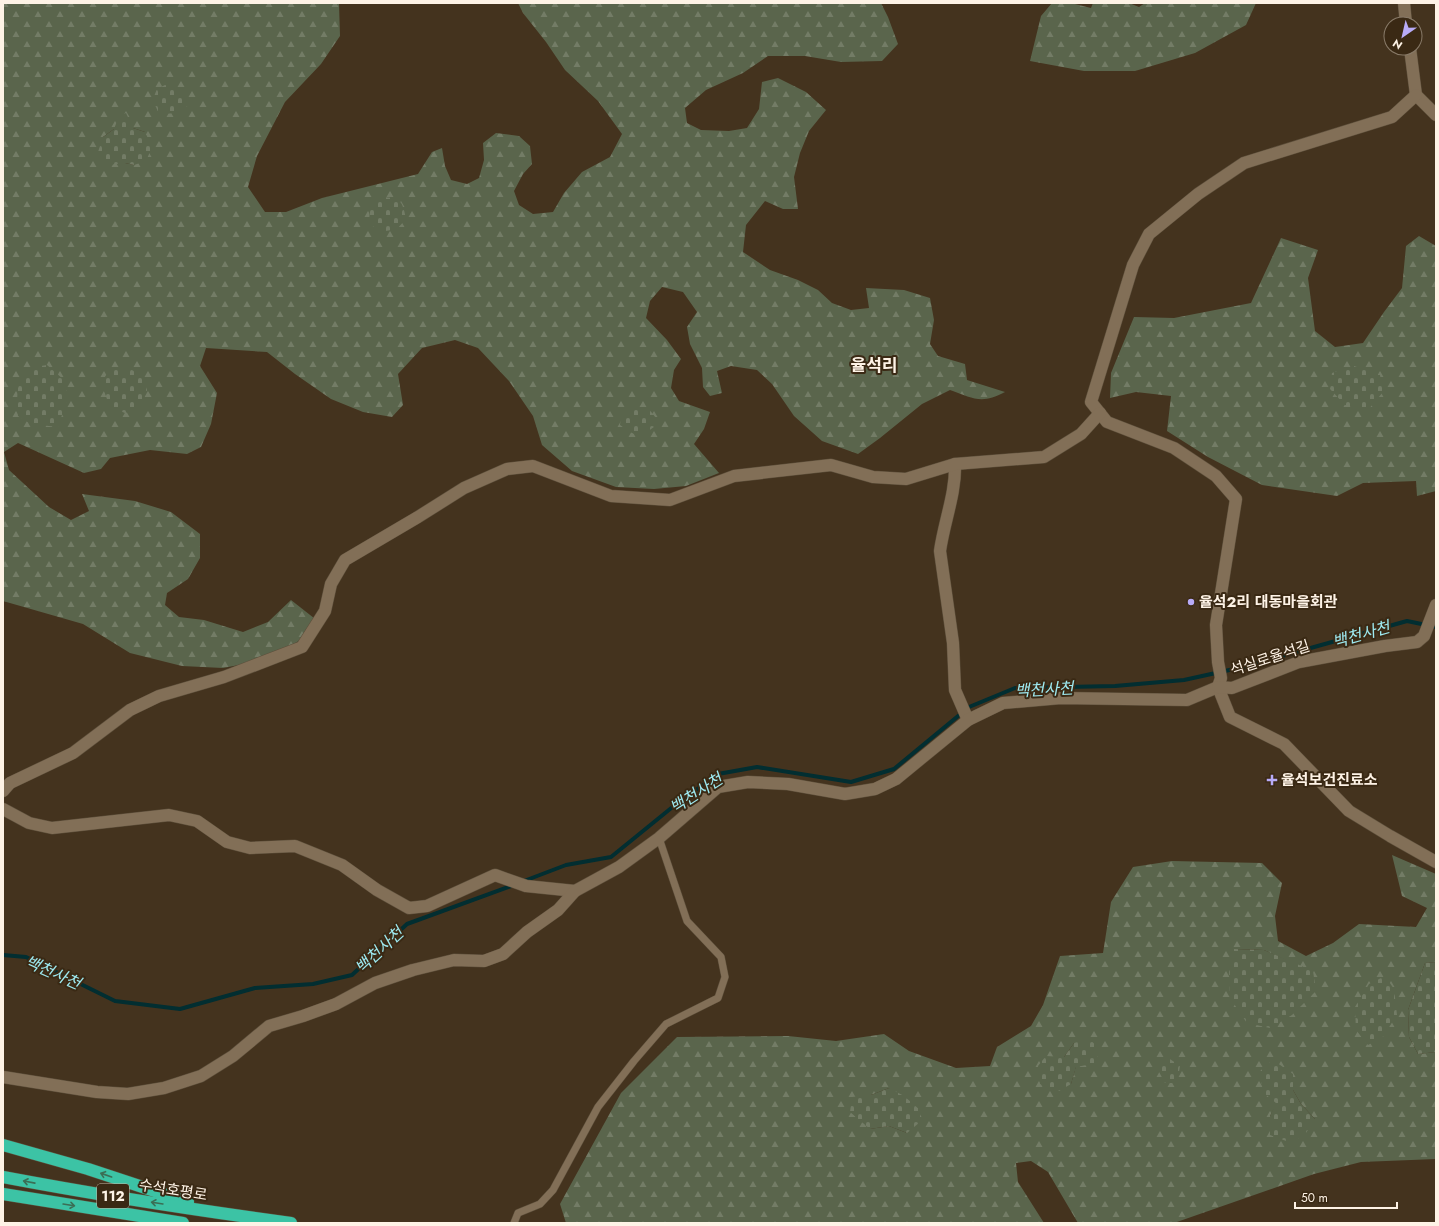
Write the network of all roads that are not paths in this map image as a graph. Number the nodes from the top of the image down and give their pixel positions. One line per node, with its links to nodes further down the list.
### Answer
1 (1404, 3): 2 (street)
2 (1405, 16)
3 (1411, 56): 4 (street)
4 (1416, 95): 5 (street); 6 (street)
5 (1436, 115)
6 (1100, 413): 7 (street); 9 (street)
7 (955, 464): 10 (street); 11 (street)
8 (1436, 605): 9 (street, 석실로율석길)
9 (1220, 683): 10 (street, 석실로율석길); 14 (street)
10 (967, 718): 13 (street, 석실로율석길)
11 (3, 791)
12 (3, 809): 15 (street)
13 (659, 838): 15 (street, 석실로율석길); 23 (lane)
14 (1436, 862)
15 (575, 891): 16 (street)
16 (3, 1077)
17 (3, 1145): 20 (highway, one-way to 17)
18 (3, 1177): 20 (highway, 수석호평로 / 112, one-way to 18)
19 (3, 1194): 21 (highway, 수석호평로 / 112, one-way to 21)
20 (223, 1214): 22 (highway, 수석호평로 / 112)
21 (183, 1223)
22 (292, 1223)
23 (514, 1223)

